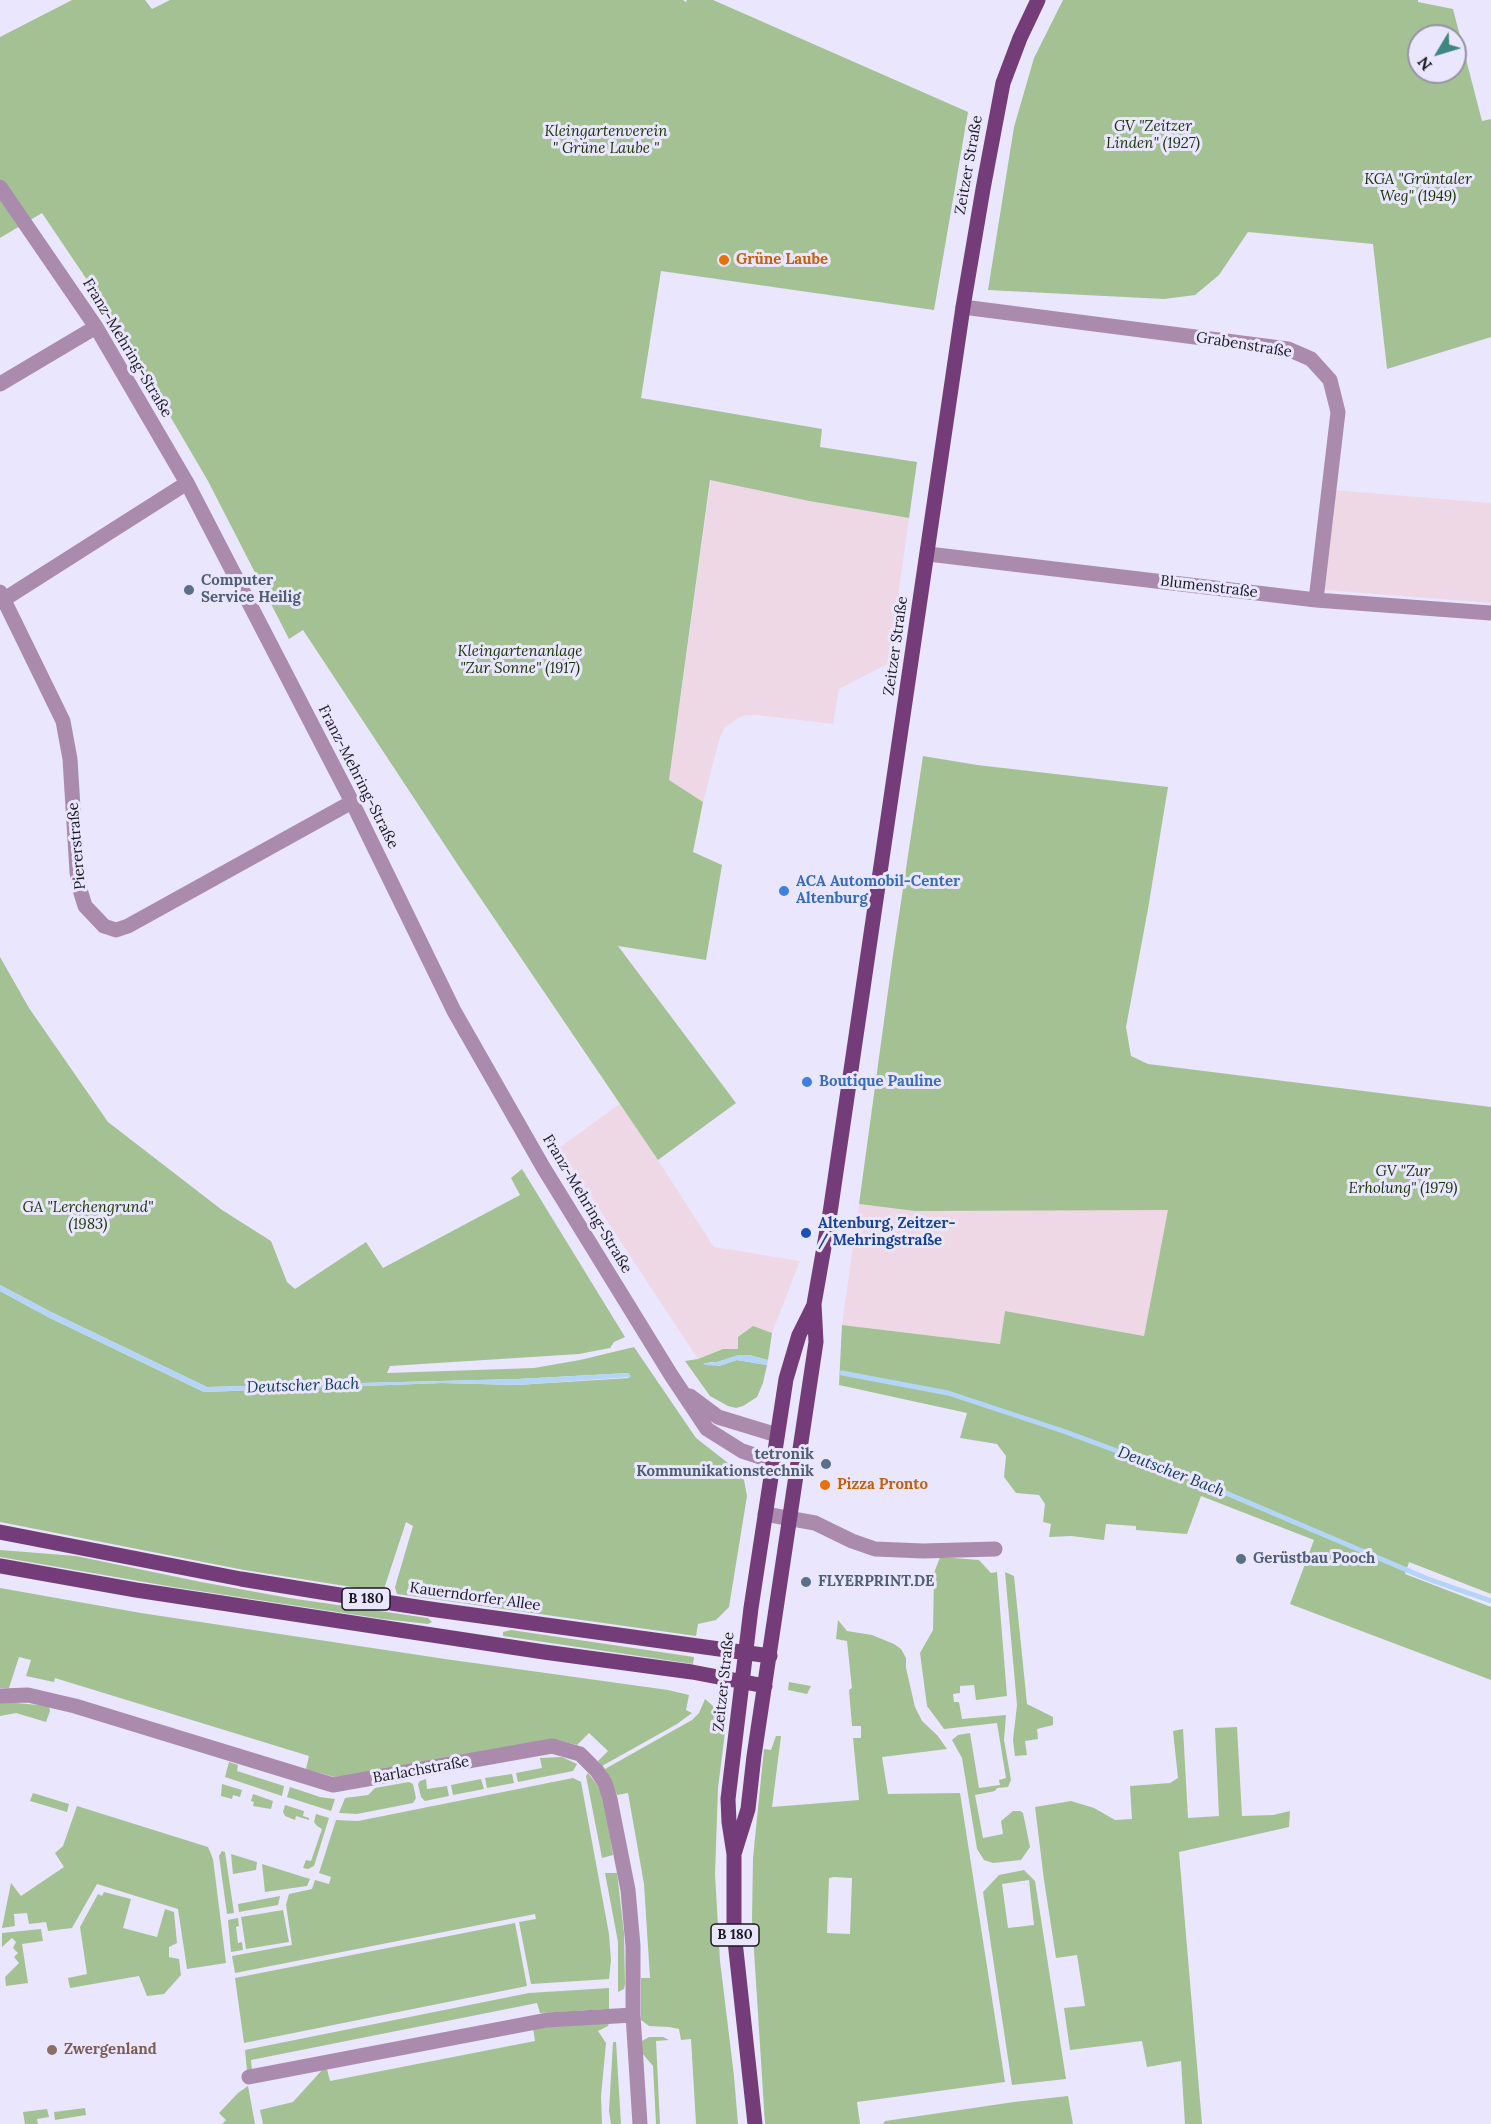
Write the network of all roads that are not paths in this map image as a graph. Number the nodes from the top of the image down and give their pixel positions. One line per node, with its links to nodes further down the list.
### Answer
1 (1038, 0): 3 (main road, Zeitzer Straße)
2 (0, 187): 4 (street, Franz-Mehring-Straße)
3 (963, 307): 7 (main road, Zeitzer Straße); 9 (street, Grabenstraße)
4 (96, 327): 5 (street); 6 (street, Franz-Mehring-Straße)
5 (0, 384)
6 (187, 483): 8 (street, Piererstraße); 11 (street, Franz-Mehring-Straße)
7 (928, 554): 9 (street, Blumenstraße); 12 (main road, Zeitzer Straße)
8 (1, 598): 11 (street, Piererstraße)
9 (1316, 600): 10 (street, Blumenstraße)
10 (1491, 613)
11 (352, 802): 13 (street, Franz-Mehring-Straße)
12 (814, 1304): 14 (main road, Zeitzer Straße); 15 (main road, Zeitzer Straße)
13 (678, 1387): 14 (street, Franz-Mehring-Straße); 16 (street, Franz-Mehring-Straße)
14 (777, 1435): 15 (main road, Franz-Mehring-Straße); 16 (main road, Zeitzer Straße)
15 (802, 1442): 17 (main road, Zeitzer Straße)
16 (773, 1461): 17 (main road, Franz-Mehring-Straße); 18 (main road, Zeitzer Straße)
17 (799, 1464): 19 (main road, Zeitzer Straße)
18 (765, 1514): 19 (street); 23 (main road, Zeitzer Straße)
19 (790, 1519): 21 (street); 24 (main road, Zeitzer Straße)
20 (0, 1532): 23 (main road, Kauerndorfer Allee / B 180)
21 (995, 1549)
22 (0, 1566): 25 (main road, B 180)
23 (745, 1652): 24 (main road, Kauerndorfer Allee / B 180); 25 (main road, Zeitzer Straße / B 180)
24 (770, 1656): 26 (main road, Zeitzer Straße / B 180)
25 (742, 1682): 26 (main road, B 180); 28 (main road, Zeitzer Straße / B 180)
26 (765, 1686): 28 (main road, Zeitzer Straße / B 180)
27 (0, 1696): 29 (street, Barlachstraße)
28 (734, 1854): 32 (main road, Zeitzer Straße / B 180)
29 (633, 2015): 30 (street); 31 (street, Barlachstraße)
30 (249, 2077)
31 (640, 2124)
32 (755, 2124)

